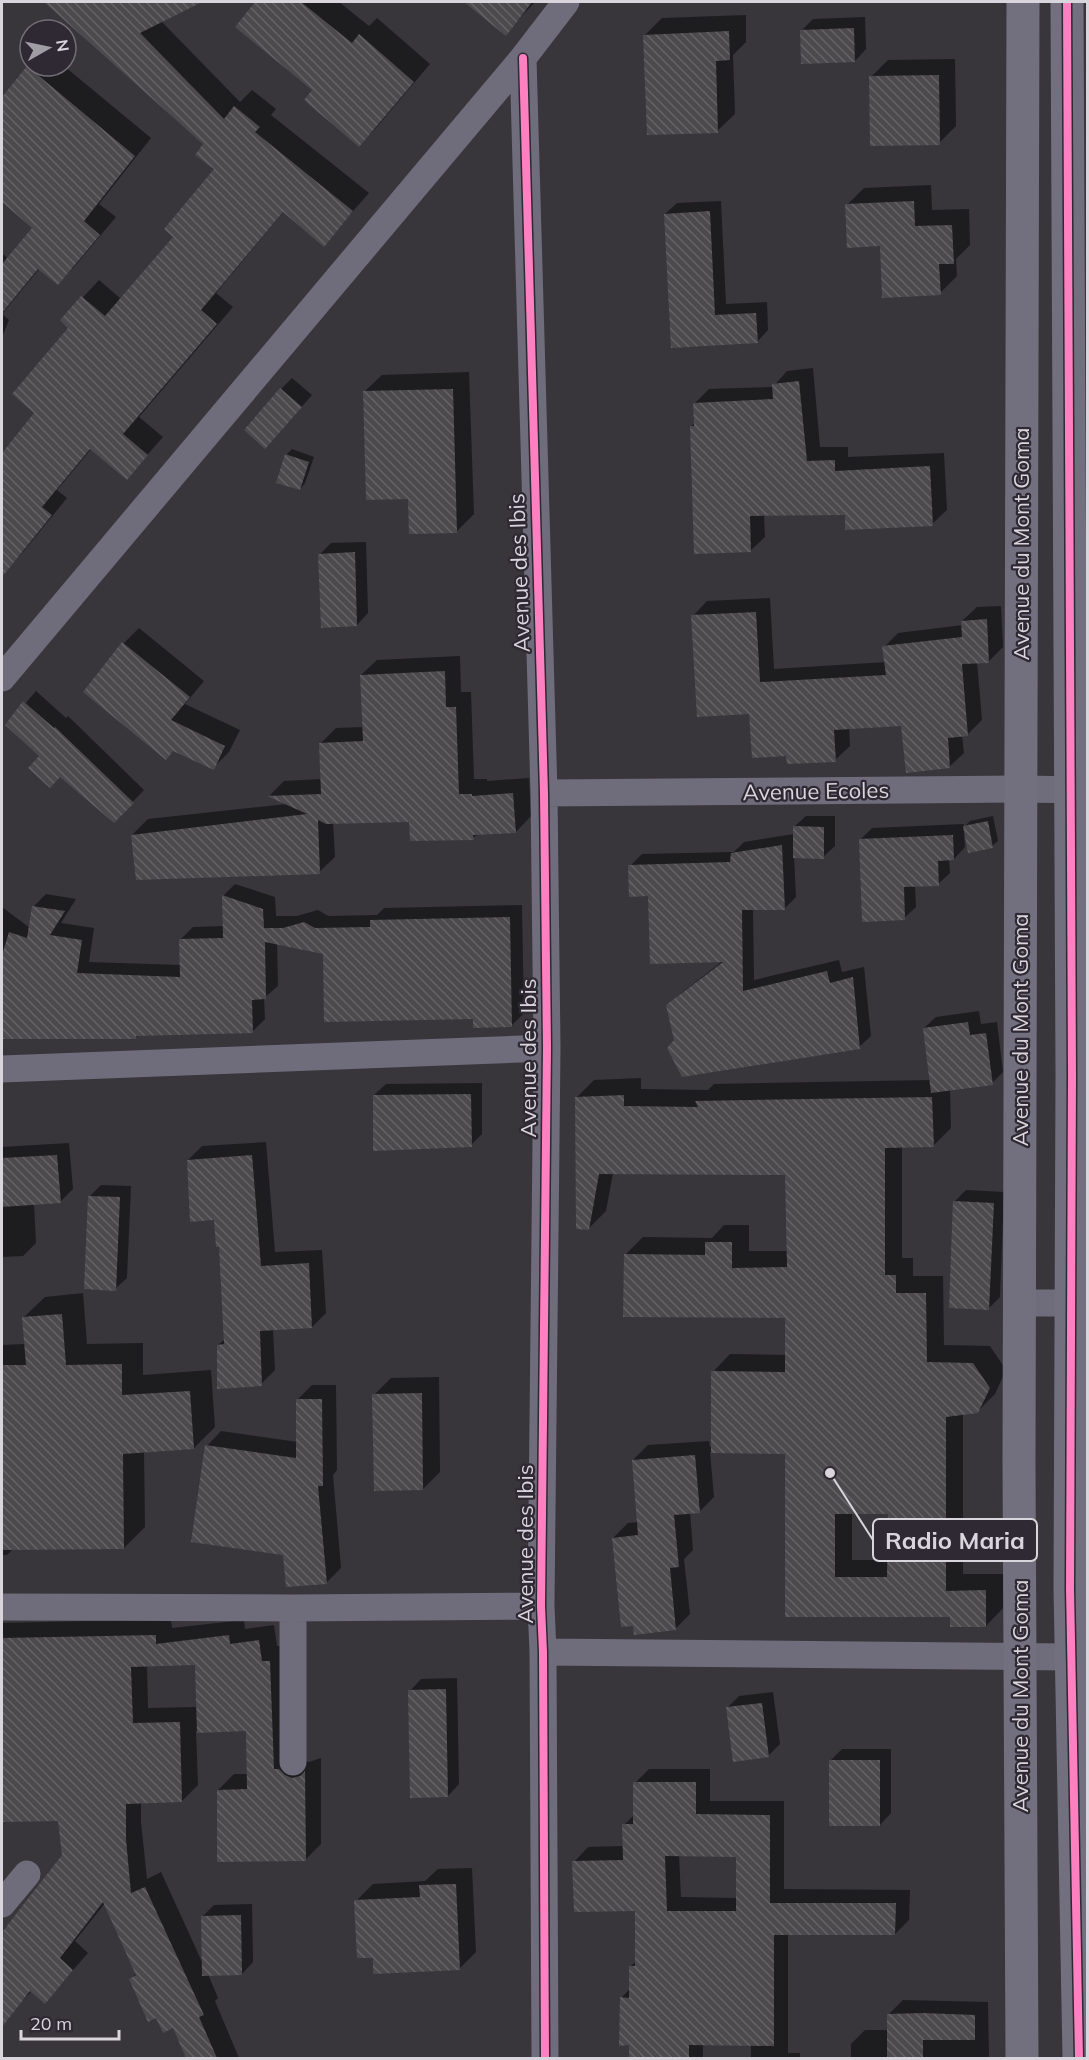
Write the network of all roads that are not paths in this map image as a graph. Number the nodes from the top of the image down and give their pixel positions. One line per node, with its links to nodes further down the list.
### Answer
1 (566, 2): 4 (street)
2 (1023, 2): 5 (street, Avenue du Mont Goma)
3 (1067, 2): 6 (street)
4 (523, 57): 7 (street); 10 (street, Avenue des Ibis)
5 (1021, 537): 6 (street); 8 (street, Avenue du Mont Goma)
6 (1070, 537): 9 (street)
7 (2, 678)
8 (1020, 789): 9 (street, Avenue Ecoles); 10 (street, Avenue Ecoles); 13 (street, Avenue du Mont Goma)
9 (1079, 791): 14 (street)
10 (544, 794): 11 (street, Avenue des Ibis)
11 (547, 1048): 12 (street); 17 (street, Avenue des Ibis)
12 (2, 1069)
13 (1020, 1075): 14 (street); 15 (street, Avenue du Mont Goma)
14 (1072, 1075): 16 (street)
15 (1019, 1303): 16 (street); 21 (street, Avenue du Mont Goma)
16 (1080, 1303): 22 (street)
17 (541, 1606): 19 (street); 20 (street, Avenue des Ibis)
18 (2, 1607): 19 (street)
19 (293, 1608): 23 (street)
20 (543, 1652): 21 (street); 26 (street, Avenue des Ibis)
21 (1019, 1657): 22 (street); 27 (street, Avenue du Mont Goma)
22 (1071, 1657): 28 (street)
23 (293, 1762)
24 (27, 1874): 25 (street)
25 (2, 1904)
26 (545, 2058)
27 (1022, 2058)
28 (1079, 2058)

